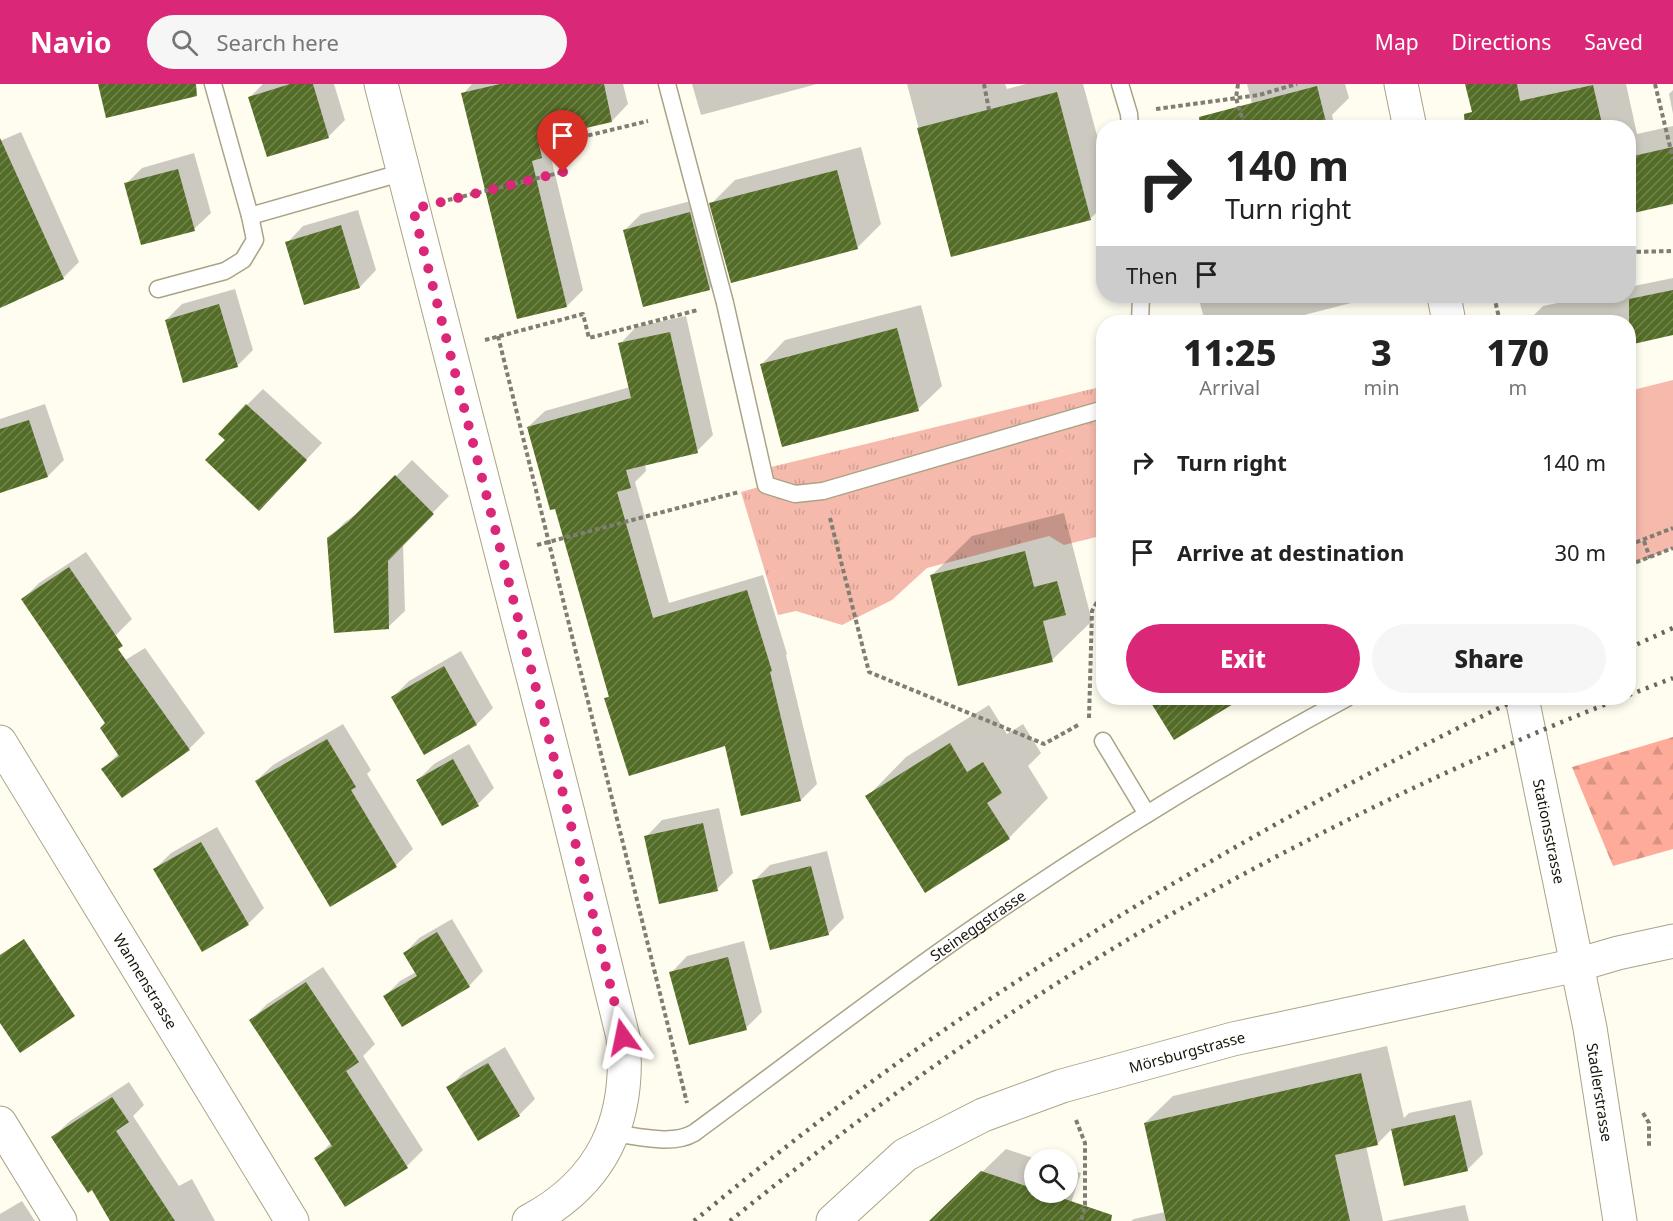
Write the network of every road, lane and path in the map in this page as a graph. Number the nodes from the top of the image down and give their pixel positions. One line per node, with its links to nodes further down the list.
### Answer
1 (213, 84): 20 (lane)
2 (381, 84): 18 (street)
3 (667, 84): 12 (lane)
4 (984, 84): 11 (path)
5 (1120, 84): 13 (lane)
6 (1238, 84): 10 (path)
7 (1297, 84): 10 (path)
8 (1401, 84): 16 (street)
9 (1655, 84): 17 (path)
10 (1236, 98): 14 (path); 15 (path)
11 (989, 110)
12 (675, 114): 19 (path); 24 (lane)
13 (1129, 120)
14 (1134, 120)
15 (1243, 120)
16 (1408, 120)
17 (1673, 159)
18 (404, 172): 19 (street); 20 (lane)
19 (413, 209): 26 (street)
20 (250, 216): 23 (lane)
21 (1673, 251): 22 (path)
22 (1636, 252)
23 (158, 289)
24 (725, 303): 25 (path); 28 (lane)
25 (498, 336): 26 (path); 32 (path)
26 (449, 350): 35 (street)
27 (1096, 411): 29 (lane)
28 (766, 485): 29 (lane); 32 (path)
29 (823, 491): 41 (path)
30 (1673, 528): 31 (path)
31 (1644, 541): 33 (path); 36 (path)
32 (549, 542): 35 (path); 50 (path)
33 (1636, 543)
34 (1673, 548): 36 (path)
35 (501, 555): 49 (street)
36 (1650, 558): 37 (path)
37 (1636, 563)
38 (1096, 604): 41 (path)
39 (1334, 705): 44 (lane, Steineggstrasse)
40 (1523, 705): 46 (street, Stationsstrasse)
41 (1089, 719): 42 (path)
42 (1103, 741): 44 (lane)
43 (0, 742): 52 (street, Wannenstrasse)
44 (1147, 814): 50 (lane, Steineggstrasse)
45 (1673, 941): 46 (street, Mörsburgstrasse)
46 (1577, 965): 47 (street, Mörsburgstrasse); 56 (street, Stadlerstrasse)
47 (1062, 1086): 54 (street, Mörsburgstrasse); 55 (path)
48 (0, 1123): 51 (street)
49 (612, 1133): 50 (lane, Steineggstrasse); 53 (street)
50 (694, 1133)
51 (60, 1221)
52 (292, 1221)
53 (529, 1221)
54 (833, 1221)
55 (1081, 1221)
56 (1620, 1221)

